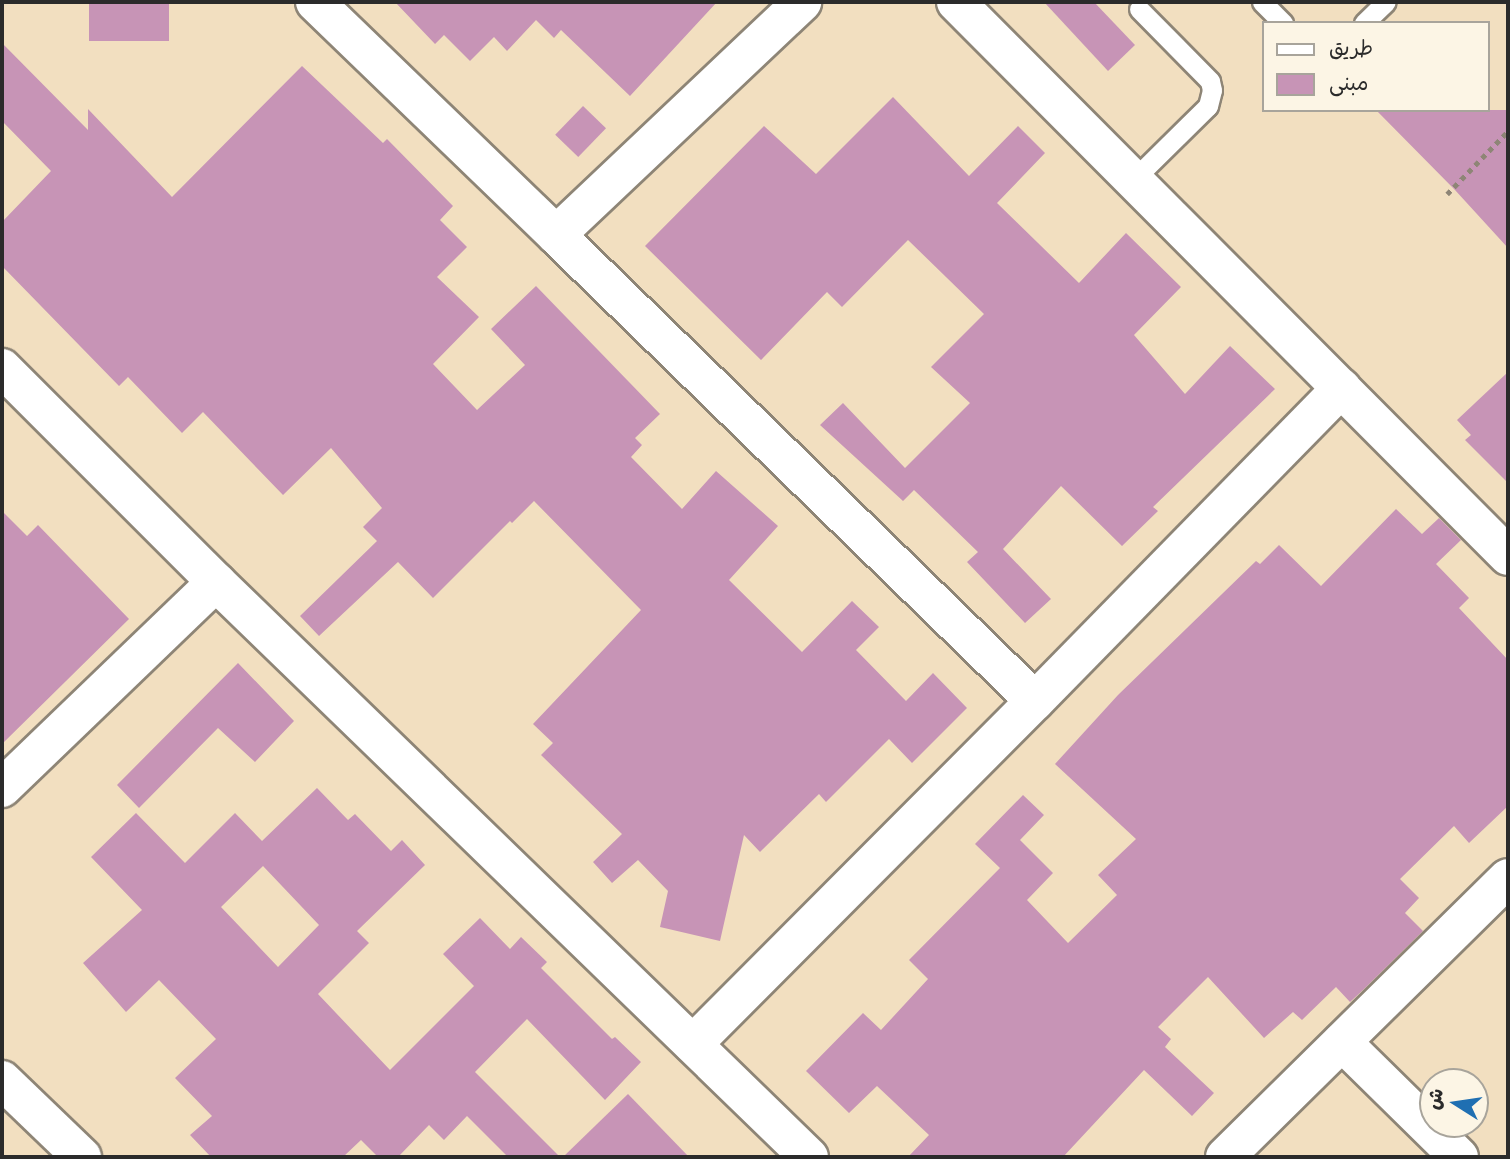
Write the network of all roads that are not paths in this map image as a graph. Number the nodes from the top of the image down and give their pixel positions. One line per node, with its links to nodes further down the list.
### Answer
1 (315, 2): 10 (street)
2 (802, 2): 10 (street)
3 (956, 2): 9 (street)
4 (1262, 2): 7 (lane)
5 (1386, 2): 8 (lane)
6 (1139, 9): 9 (lane)
7 (1281, 21)
8 (1366, 21)
9 (1133, 180): 12 (street)
10 (556, 235): 15 (street)
11 (2, 368): 14 (street)
12 (1341, 388): 13 (street); 15 (street)
13 (1508, 556)
14 (216, 582): 16 (street); 19 (street)
15 (1035, 701): 19 (street)
16 (2, 788)
17 (1508, 878): 18 (street)
18 (1342, 1042): 23 (street); 24 (street)
19 (693, 1044): 22 (street)
20 (2, 1080): 21 (street)
21 (82, 1157)
22 (809, 1157)
23 (1225, 1157)
24 (1459, 1157)

